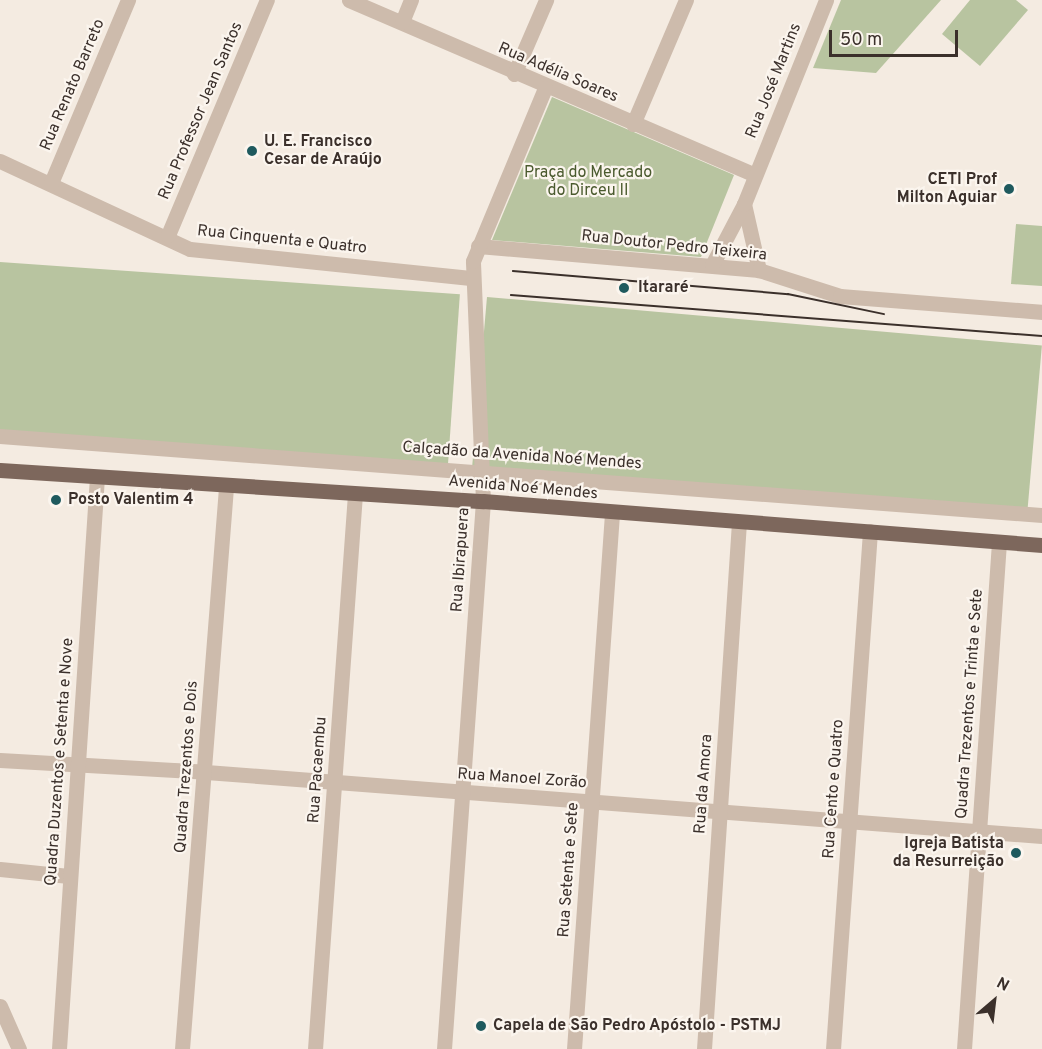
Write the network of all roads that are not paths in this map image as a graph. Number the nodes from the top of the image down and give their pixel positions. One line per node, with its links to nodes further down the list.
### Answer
1 (128, 0): 14 (street, Rua Renato Barreto)
2 (267, 0): 16 (street, Rua Professor Jean Santos)
3 (349, 0): 8 (street, Rua Adélia Soares)
4 (411, 0): 8 (street)
5 (546, 0): 9 (street)
6 (686, 0): 11 (street)
7 (826, 0): 13 (street, Rua José Martins)
8 (402, 22): 9 (street, Rua Adélia Soares)
9 (514, 74): 10 (street, Rua Adélia Soares)
10 (545, 88): 11 (street, Rua Adélia Soares); 17 (street, Rua Ibirapuera)
11 (633, 124): 13 (street, Rua Adélia Soares)
12 (0, 161): 14 (street, Rua Cinquenta e Quatro)
13 (755, 175): 15 (street, Rua José Martins)
14 (51, 183): 16 (street, Rua Cinquenta e Quatro)
15 (744, 204): 18 (street, Rua José Martins); 19 (street)
16 (168, 235): 20 (street, Rua Cinquenta e Quatro)
17 (478, 246): 18 (street, Rua Doutor Pedro Teixeira); 20 (street, Rua Ibirapuera)
18 (712, 265): 19 (street, Rua Doutor Pedro Teixeira)
19 (759, 270): 21 (street, Rua Doutor Pedro Teixeira)
20 (471, 278): 24 (street, Rua Ibirapuera)
21 (1042, 312)
22 (0, 436): 24 (street, Calçadão da Avenida Noé Mendes)
23 (0, 470): 25 (main road, Avenida Noé Mendes)
24 (482, 471): 28 (street, Rua Ibirapuera); 30 (street, Calçadão da Avenida Noé Mendes)
25 (97, 477): 26 (main road, Avenida Noé Mendes); 36 (street, Quadra Duzentos e Setenta e Nove)
26 (226, 487): 27 (main road, Avenida Noé Mendes); 37 (street, Quadra Trezentos e Dois)
27 (355, 495): 28 (main road, Avenida Noé Mendes); 38 (street, Rua Pacaembu)
28 (483, 501): 29 (main road, Avenida Noé Mendes); 39 (street, Rua Ibirapuera)
29 (612, 513): 31 (main road, Avenida Noé Mendes); 40 (street, Rua Setenta e Sete)
30 (1042, 515)
31 (739, 522): 32 (main road, Avenida Noé Mendes); 41 (street, Rua da Amora)
32 (870, 531): 33 (main road, Avenida Noé Mendes); 42 (street, Rua Cento e Quatro)
33 (999, 542): 34 (main road, Avenida Noé Mendes); 43 (street, Quadra Trezentos e Trinta e Sete)
34 (1042, 545)
35 (0, 760): 36 (street, Rua Manoel Zorão)
36 (77, 765): 37 (street, Rua Manoel Zorão); 46 (street, Quadra Duzentos e Setenta e Nove)
37 (206, 772): 38 (street, Rua Manoel Zorão); 52 (street, Quadra Trezentos e Dois)
38 (335, 782): 39 (street, Rua Manoel Zorão); 53 (street, Rua Pacaembu)
39 (462, 793): 40 (street, Rua Manoel Zorão); 54 (street, Rua Ibirapuera)
40 (591, 801): 41 (street, Rua Manoel Zorão); 55 (street, Rua Setenta e Sete)
41 (720, 812): 42 (street, Rua Manoel Zorão); 56 (street, Rua da Amora)
42 (849, 820): 43 (street, Rua Manoel Zorão); 57 (street, Rua Cento e Quatro)
43 (980, 831): 44 (street, Rua Manoel Zorão); 58 (street, Quadra Trezentos e Trinta e Sete)
44 (1042, 836)
45 (0, 869): 46 (street)
46 (69, 876): 50 (street, Quadra Duzentos e Setenta e Nove)
47 (0, 1006): 48 (street)
48 (3, 1022): 49 (street)
49 (19, 1049)
50 (59, 1049): 51 (street)
51 (68, 1049)
52 (182, 1049)
53 (315, 1049)
54 (444, 1049)
55 (574, 1049)
56 (704, 1049)
57 (832, 1049)
58 (964, 1049)

